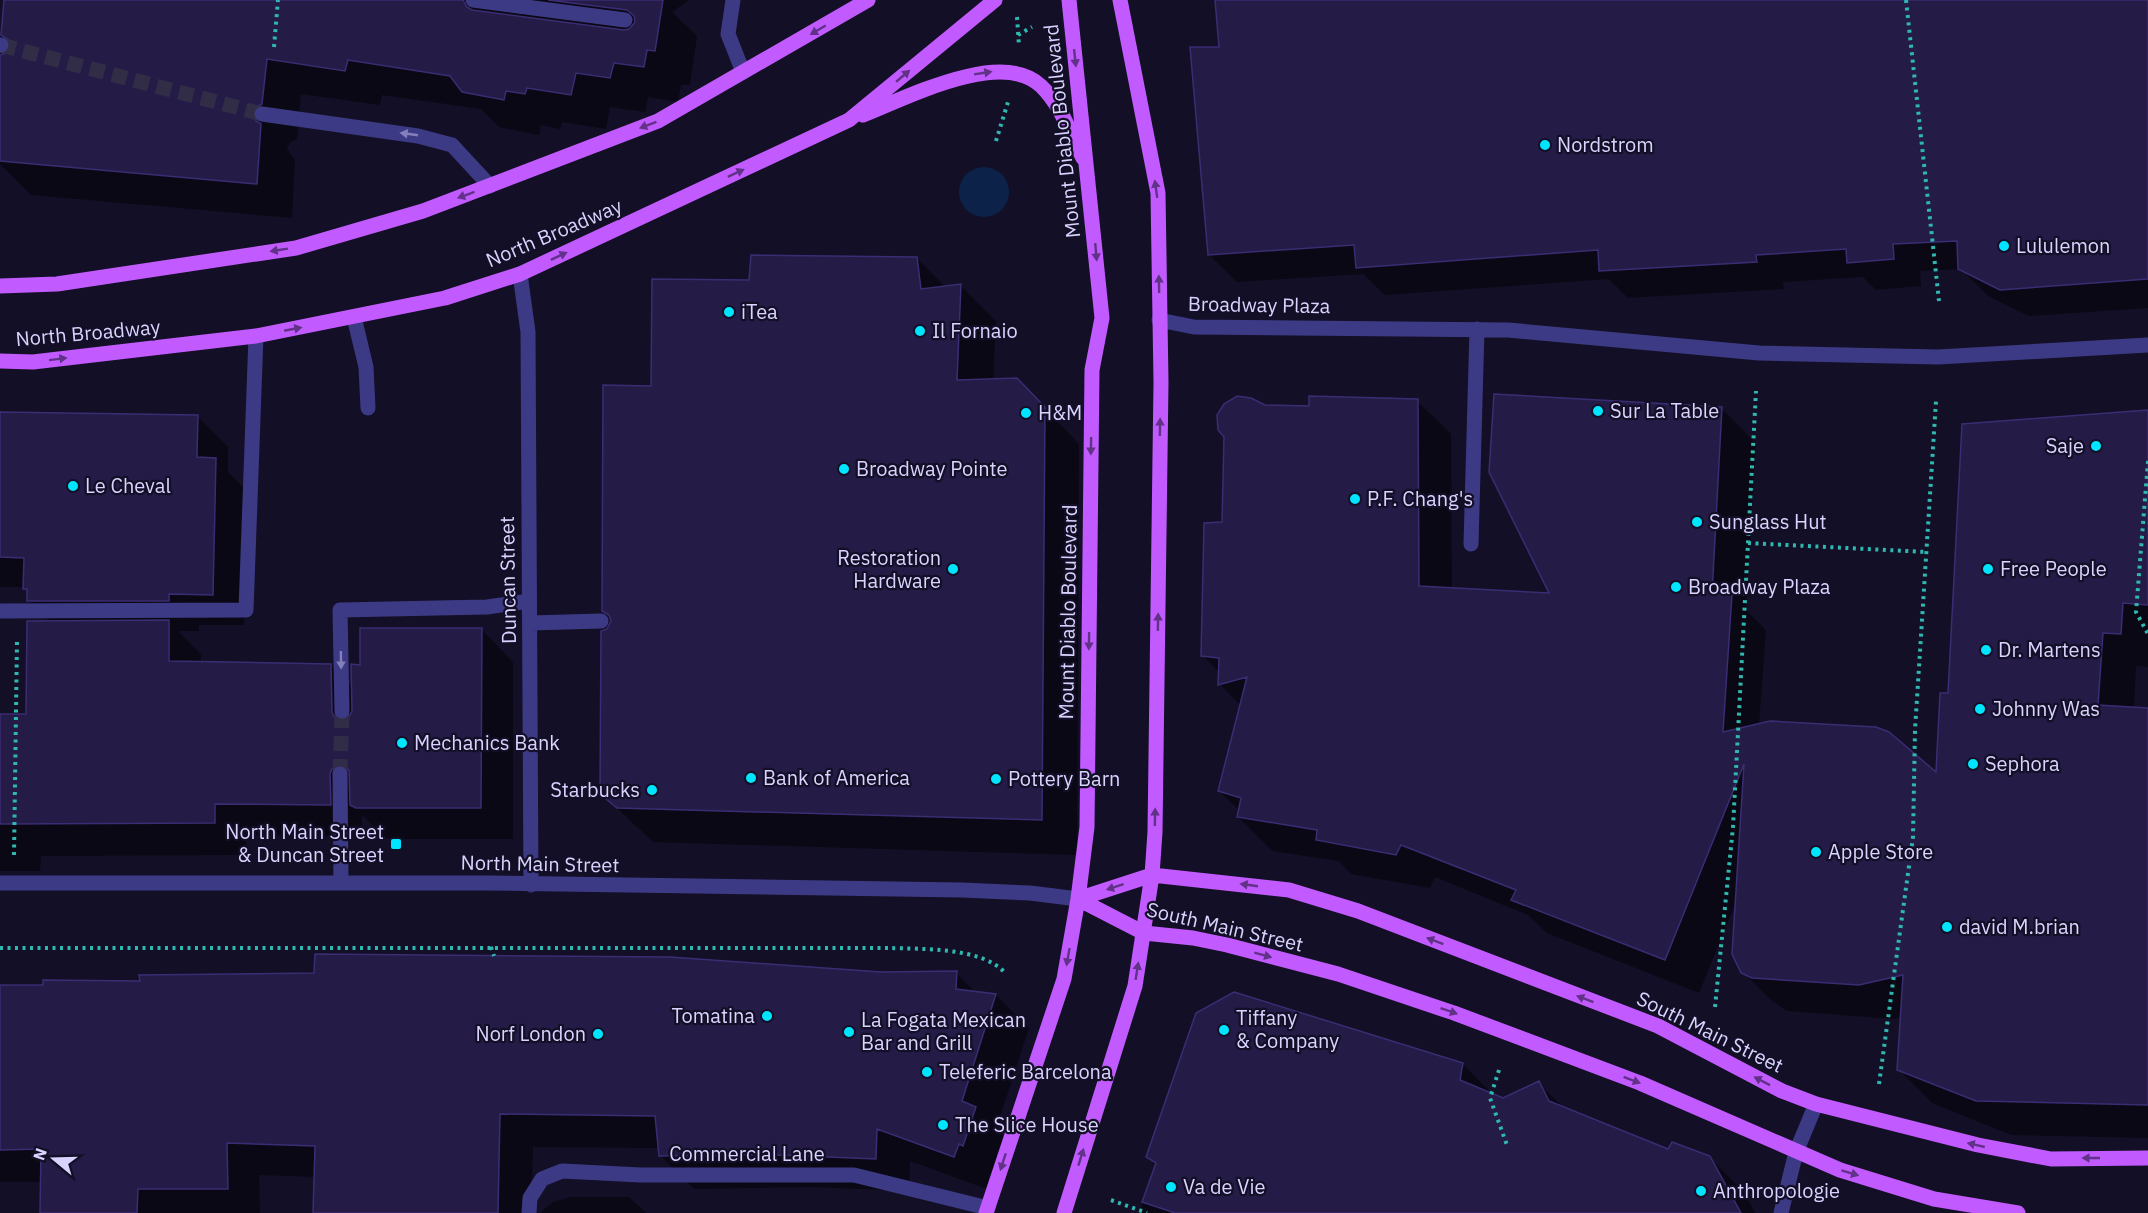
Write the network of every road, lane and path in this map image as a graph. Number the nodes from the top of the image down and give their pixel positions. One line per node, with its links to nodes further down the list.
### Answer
1 (278, 0): 13 (path)
2 (473, 0): 10 (street)
3 (732, 0): 15 (street)
4 (868, 0): 15 (main road, one-way to 15)
5 (995, 0): 18 (main road, North Broadway, one-way to 5)
6 (1069, 0): 20 (main road, Mount Diablo Boulevard, one-way to 20)
7 (1120, 0): 26 (main road, one-way to 7)
8 (1906, 0): 24 (path)
9 (1017, 17): 12 (path)
10 (625, 20)
11 (1032, 27): 12 (path)
12 (1018, 35): 14 (path)
13 (274, 47)
14 (1020, 58)
15 (743, 72): 21 (main road, one-way to 21)
16 (1009, 99): 19 (path)
17 (262, 114): 21 (street, one-way to 17)
18 (849, 120): 20 (main road, one-way to 20); 22 (main road, North Broadway, one-way to 18)
19 (996, 141)
20 (1088, 168): 50 (main road, Mount Diablo Boulevard, one-way to 50)
21 (490, 186): 23 (main road, one-way to 23)
22 (520, 274): 25 (main road, North Broadway); 38 (street, Duncan Street)
23 (0, 286)
24 (1939, 301)
25 (354, 317): 28 (main road, North Broadway, one-way to 25); 33 (street)
26 (1159, 320): 27 (street, Broadway Plaza); 46 (main road, one-way to 26)
27 (1477, 329): 29 (street, Broadway Plaza); 36 (street)
28 (256, 336): 30 (main road, North Broadway, one-way to 28); 40 (street)
29 (2148, 345)
30 (0, 361)
31 (1756, 391): 35 (path)
32 (1936, 401): 37 (path)
33 (368, 408)
34 (2148, 460): 43 (path)
35 (1748, 543): 37 (path); 56 (path)
36 (1471, 544)
37 (1926, 552): 58 (path)
38 (529, 601): 42 (street, Duncan Street); 44 (street, one-way to 44)
39 (0, 611): 40 (street)
40 (18, 611): 47 (path)
41 (602, 621): 42 (street)
42 (530, 623): 49 (street, Duncan Street)
43 (2148, 634)
44 (342, 711)
45 (340, 774): 48 (street)
46 (1152, 875): 50 (main road, South Main Street, one-way to 50); 51 (main road); 59 (main road, South Main Street, one-way to 46)
47 (7, 883): 48 (street, North Main Street)
48 (341, 884): 49 (street, North Main Street)
49 (531, 885): 50 (street, North Main Street)
50 (1078, 899): 51 (main road, South Main Street); 64 (main road, Mount Diablo Boulevard, one-way to 64)
51 (1144, 933): 61 (main road, South Main Street, one-way to 61); 66 (main road, one-way to 51)
52 (491, 947): 53 (path); 54 (path); 55 (path)
53 (0, 948)
54 (494, 956)
55 (1005, 973)
56 (1715, 1007)
57 (1499, 1070): 60 (path)
58 (1879, 1084)
59 (1816, 1104): 61 (street); 62 (main road, South Main Street, one-way to 59)
60 (1508, 1148)
61 (1796, 1152): 68 (street); 69 (main road, South Main Street, one-way to 69)
62 (2148, 1158)
63 (1111, 1200): 67 (path)
64 (987, 1210): 65 (street, Commercial Lane)
65 (529, 1213)
66 (1064, 1213)
67 (1147, 1213)
68 (1781, 1213)
69 (2018, 1213)

